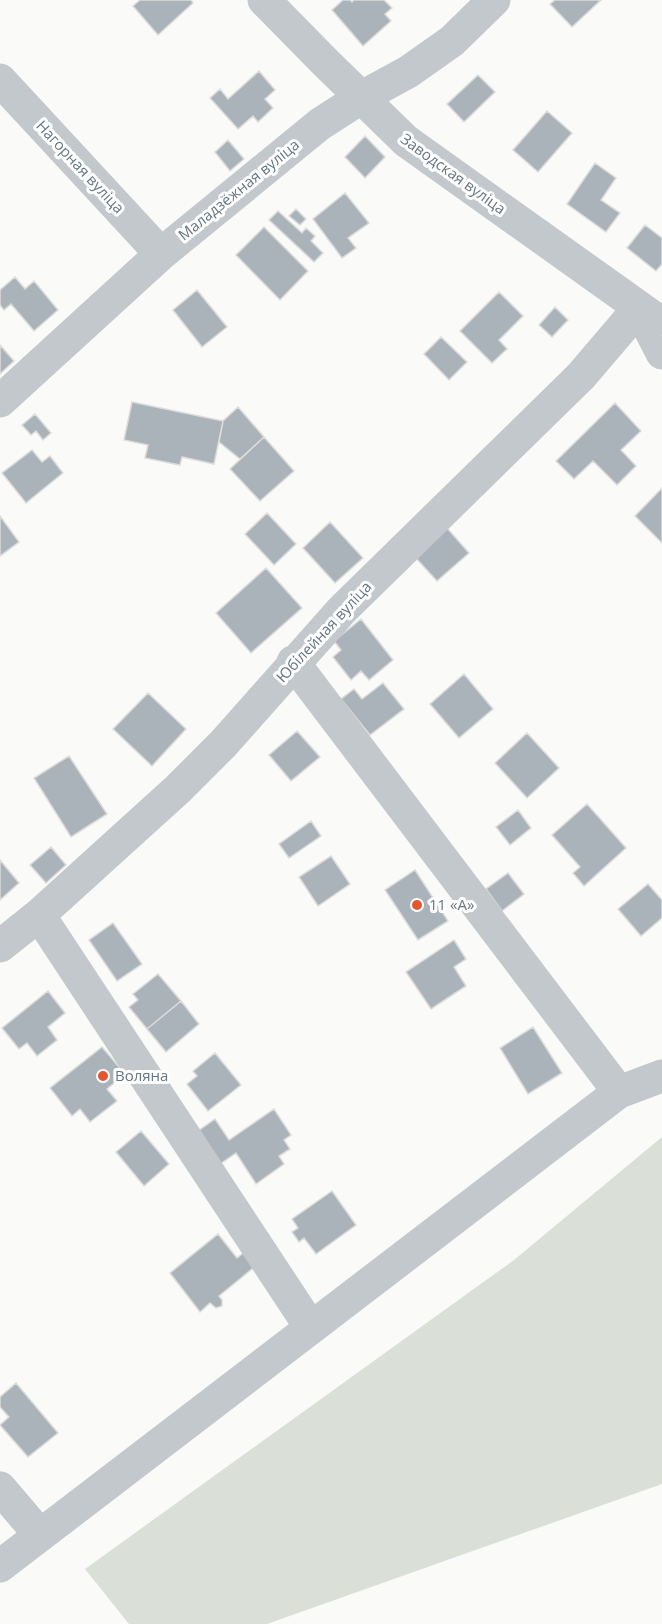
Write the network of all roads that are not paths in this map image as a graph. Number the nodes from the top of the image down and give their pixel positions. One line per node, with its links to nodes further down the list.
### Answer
1 (264, 0): 4 (street, Заводская вуліца)
2 (494, 0): 4 (street, Маладзёжная вуліца)
3 (0, 80): 5 (street, Нагорная вуліца)
4 (362, 97): 5 (street, Маладзёжная вуліца); 6 (street, Заводская вуліца)
5 (161, 254): 8 (street, Маладзёжная вуліца)
6 (650, 316): 7 (street); 9 (street, Юбілейная вуліца)
7 (662, 353)
8 (0, 401)
9 (293, 662): 10 (street, Юбілейная вуліца); 13 (street)
10 (39, 915): 11 (street, Юбілейная вуліца); 14 (street)
11 (0, 946)
12 (662, 1077): 13 (street)
13 (619, 1092): 14 (street)
14 (311, 1328): 16 (street)
15 (0, 1488): 16 (street)
16 (40, 1535): 17 (street)
17 (0, 1566)

